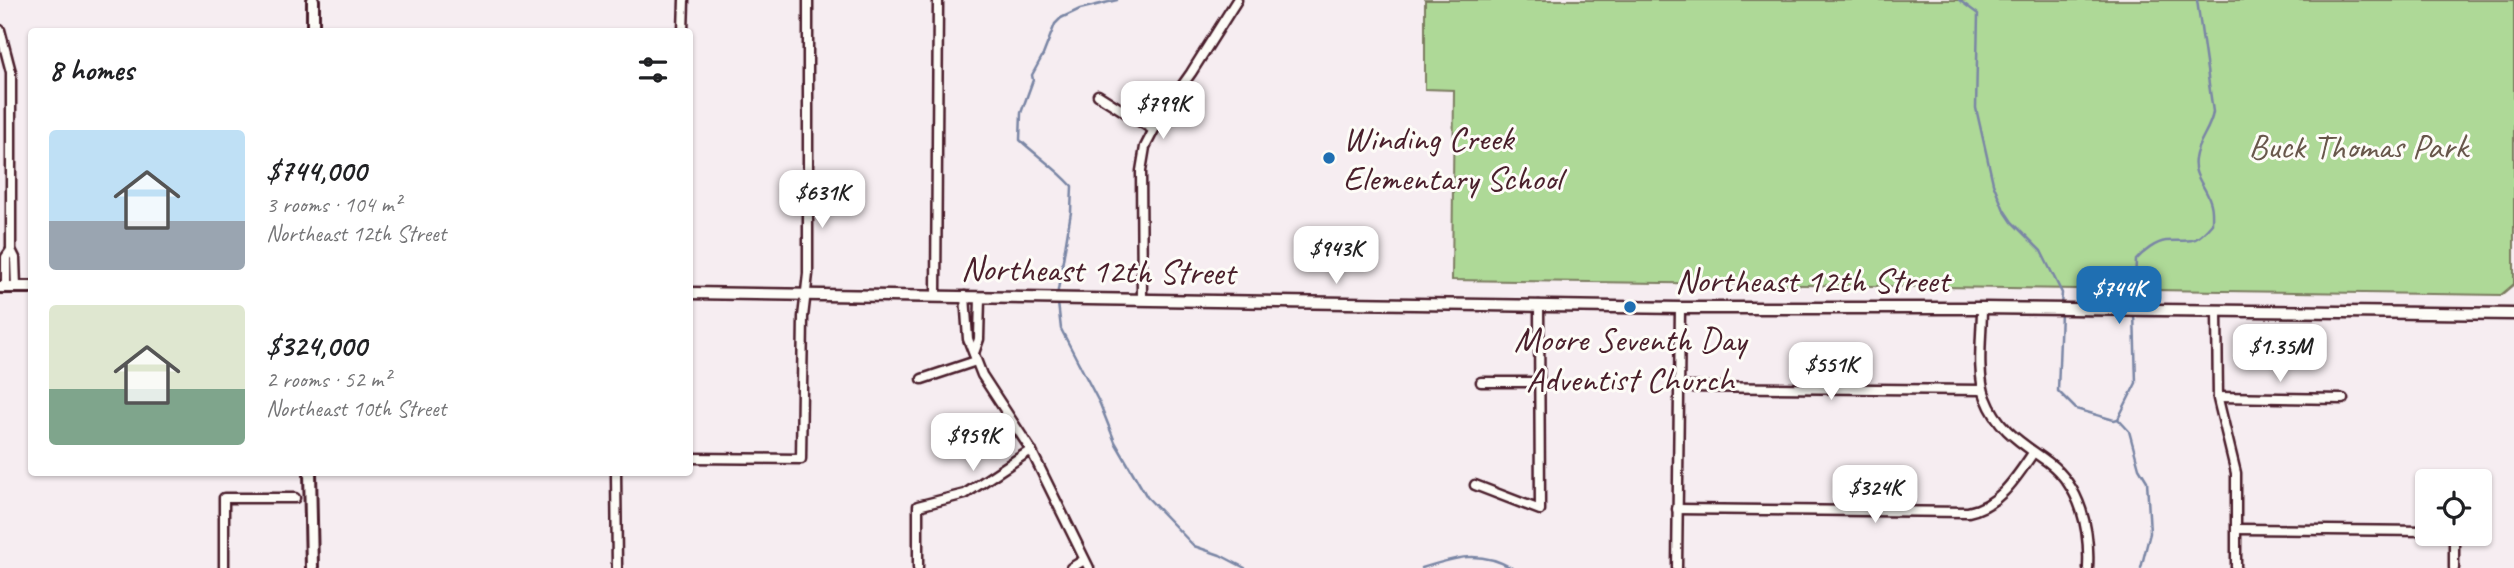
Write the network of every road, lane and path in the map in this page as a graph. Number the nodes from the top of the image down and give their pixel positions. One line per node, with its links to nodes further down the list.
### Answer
1 (313, 0): 6 (main road)
2 (684, 0): 7 (street)
3 (808, 0): 14 (street)
4 (938, 0): 15 (street)
5 (1237, 0): 10 (street)
6 (313, 28)
7 (683, 28)
8 (0, 30): 11 (street)
9 (1098, 95): 10 (street)
10 (1152, 129): 18 (street)
11 (7, 287): 12 (main road)
12 (28, 287)
13 (693, 293): 14 (street, Northeast 12th Street)
14 (805, 295): 15 (street, Northeast 12th Street); 34 (street)
15 (936, 296): 16 (street, Northeast 12th Street)
16 (965, 296): 17 (street, Northeast 12th Street); 24 (street)
17 (980, 296): 18 (street, Northeast 12th Street); 24 (street)
18 (1142, 298): 19 (street, Northeast 12th Street)
19 (1539, 305): 20 (street, Northeast 12th Street); 27 (street)
20 (1680, 308): 21 (street, Northeast 12th Street); 28 (street)
21 (1982, 308): 22 (street, Northeast 12th Street); 29 (street)
22 (2217, 312): 23 (street, Northeast 12th Street); 30 (street)
23 (2514, 314)
24 (975, 357): 25 (street); 32 (street)
25 (922, 379)
26 (1481, 382): 27 (street)
27 (1539, 382): 37 (street)
28 (1680, 387): 29 (street); 39 (street)
29 (1982, 390): 33 (street)
30 (2218, 397): 31 (street); 40 (street)
31 (2343, 399)
32 (1031, 450): 43 (street); 47 (street)
33 (2033, 453): 39 (street); 50 (street)
34 (693, 458)
35 (310, 476): 45 (main road)
36 (616, 476): 46 (street)
37 (1475, 485)
38 (295, 498): 44 (street)
39 (1677, 509): 49 (street)
40 (2237, 529): 41 (street); 51 (street)
41 (2415, 531)
42 (2454, 546): 52 (street)
43 (1087, 564): 48 (street)
44 (224, 568)
45 (312, 568)
46 (617, 568)
47 (918, 568)
48 (1071, 568)
49 (1678, 568)
50 (2088, 568)
51 (2236, 568)
52 (2454, 568)

